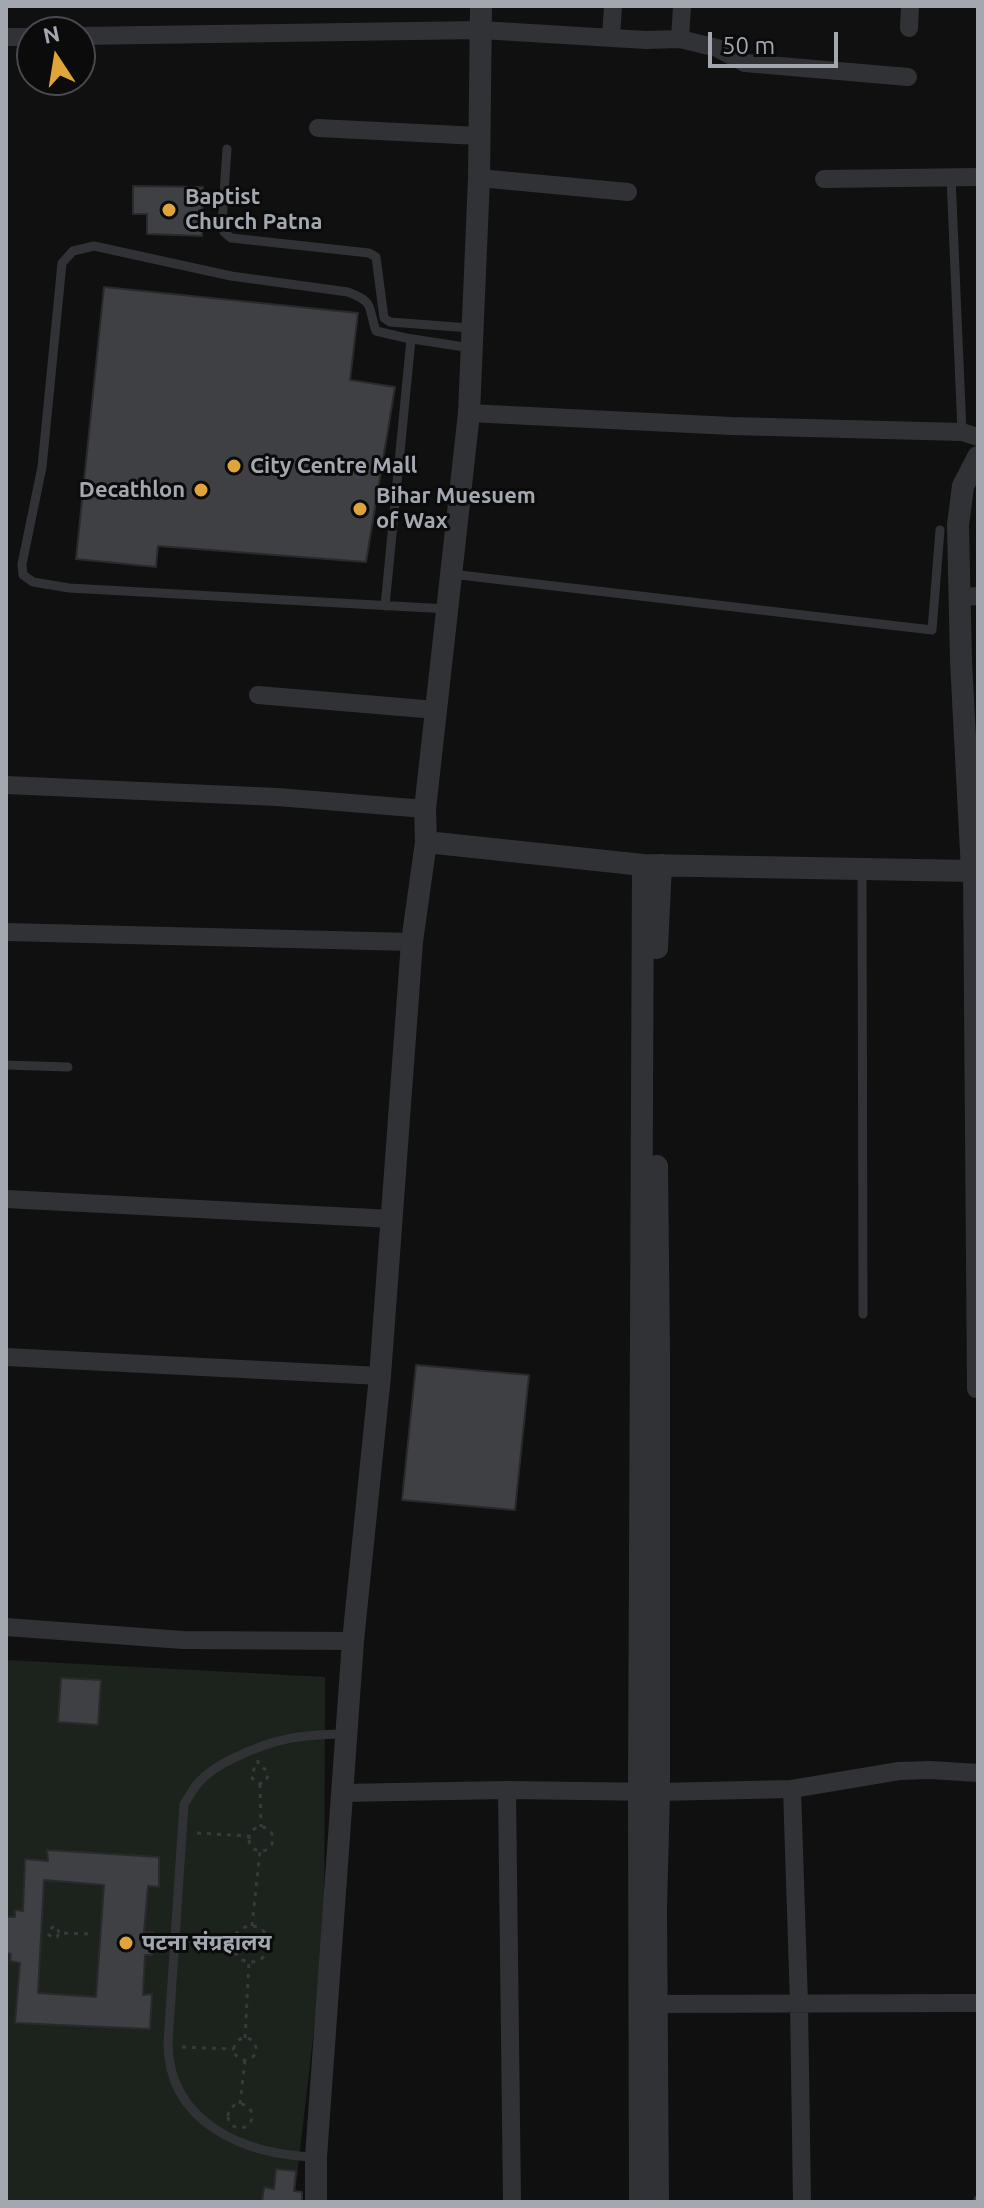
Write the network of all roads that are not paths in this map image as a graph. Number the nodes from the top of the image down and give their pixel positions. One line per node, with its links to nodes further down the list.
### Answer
1 (481, 6): 6 (street)
2 (613, 6): 8 (street)
3 (682, 6): 9 (street)
4 (910, 6): 5 (street)
5 (909, 28)
6 (481, 30): 7 (street); 8 (street); 12 (street)
7 (96, 36)
8 (611, 38): 9 (street)
9 (680, 39): 10 (street)
10 (908, 77)
11 (318, 128): 12 (street)
12 (479, 136): 16 (street)
13 (227, 149): 19 (lane)
14 (951, 177): 15 (street); 17 (street); 22 (lane)
15 (978, 177)
16 (479, 178): 18 (street); 19 (street)
17 (824, 179)
18 (628, 192)
19 (473, 338): 20 (lane); 21 (street)
20 (411, 339): 27 (lane); 27 (lane)
21 (469, 413): 22 (street); 25 (street)
22 (970, 434)
23 (978, 457): 26 (street)
24 (940, 530): 25 (lane)
25 (451, 574): 28 (street)
26 (970, 597): 36 (street)
27 (385, 606): 28 (lane)
28 (448, 609): 30 (street)
29 (258, 695): 30 (street)
30 (436, 710): 32 (street)
31 (6, 785): 32 (street)
32 (425, 809): 33 (street)
33 (426, 842): 34 (street); 38 (street)
34 (652, 865): 35 (street); 53 (street)
35 (862, 869): 36 (street); 43 (lane)
36 (975, 871): 46 (street)
37 (6, 932): 38 (street)
38 (412, 942): 42 (street)
39 (6, 1065): 40 (lane)
40 (68, 1067)
41 (6, 1199): 42 (street)
42 (392, 1219): 45 (street)
43 (863, 1314)
44 (6, 1357): 45 (street)
45 (380, 1376): 48 (street)
46 (978, 1389)
47 (6, 1627): 48 (street)
48 (353, 1641): 49 (street)
49 (346, 1734): 54 (street); 58 (lane)
50 (978, 1773): 51 (street)
51 (792, 1789): 53 (street); 55 (street)
52 (507, 1790): 53 (street); 54 (street); 60 (street)
53 (649, 1792): 57 (street)
54 (341, 1793): 58 (street)
55 (799, 2003): 56 (street); 57 (street); 63 (street)
56 (978, 2003)
57 (649, 2011): 61 (street); 62 (street)
58 (316, 2157): 59 (street)
59 (316, 2202)
60 (512, 2202)
61 (640, 2202)
62 (658, 2202)
63 (802, 2202)

